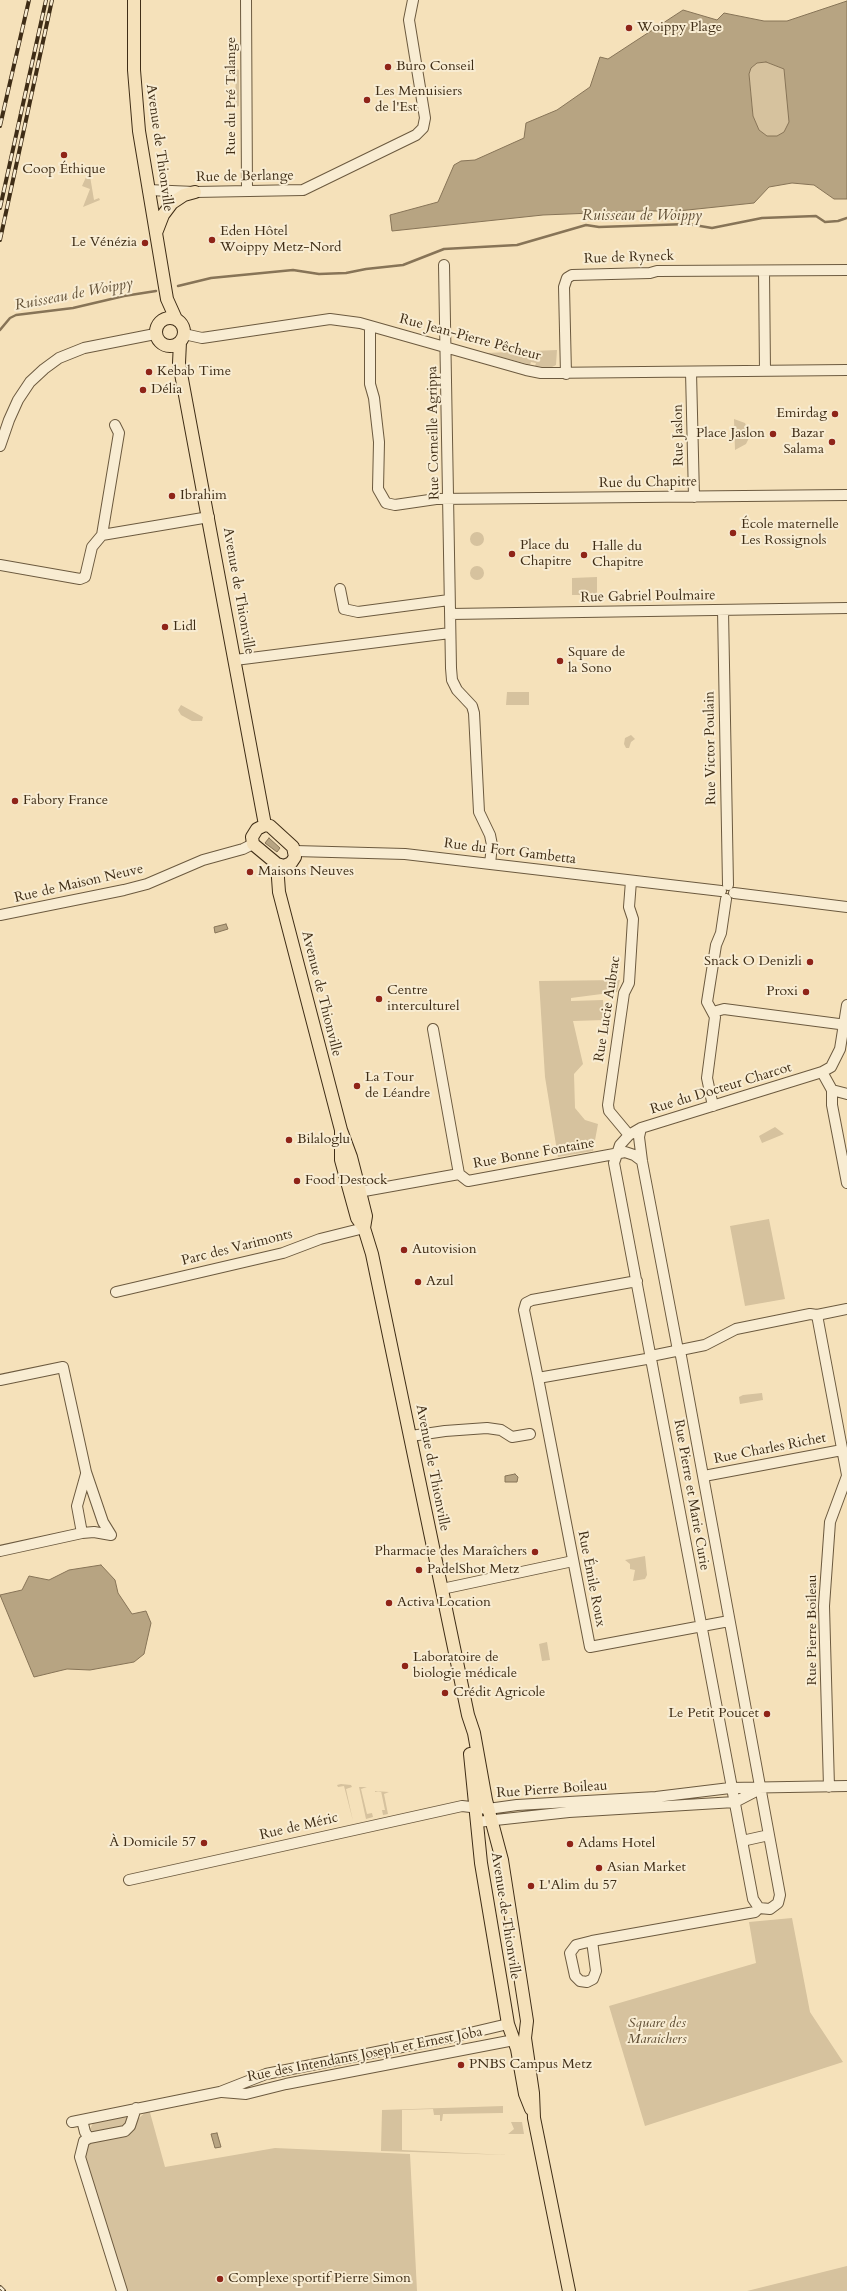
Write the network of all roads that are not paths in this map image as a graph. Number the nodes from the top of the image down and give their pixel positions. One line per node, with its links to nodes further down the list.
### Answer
1 (134, 0): 4 (main road, Avenue de Thionville)
2 (246, 0): 5 (street, Rue du Pré Talange)
3 (413, 0): 5 (street, Rue de Berlange)
4 (148, 190): 6 (street, Rue de Berlange); 7 (main road, Avenue de Thionville)
5 (247, 191): 6 (street, Rue de Berlange)
6 (195, 192): 7 (main road)
7 (156, 233): 11 (main road, Avenue de Thionville)
8 (444, 265): 18 (street, Rue Corneille Agrippa)
9 (847, 270): 10 (street, Rue de Ryneck)
10 (764, 271): 21 (street); 23 (street, Rue de Ryneck)
11 (167, 299): 12 (main road, Avenue de Thionville); 13 (main road, Avenue de Thionville)
12 (176, 318): 13 (main road); 16 (main road)
13 (162, 320): 15 (main road)
14 (370, 326): 16 (street, Rue Jean-Pierre Pêcheur); 18 (street, Rue Jean-Pierre Pêcheur); 28 (street, Rue du Chapitre)
15 (155, 334): 17 (main road); 25 (street)
16 (182, 338): 17 (main road); 19 (main road, Avenue de Thionville)
17 (168, 346): 19 (main road, Avenue de Thionville)
18 (446, 347): 23 (street, Rue Jean-Pierre Pêcheur); 28 (street, Rue Corneille Agrippa)
19 (179, 362): 29 (main road, Avenue de Thionville)
20 (847, 370): 21 (street, Rue Jean-Pierre Pêcheur)
21 (765, 371): 22 (street, Rue Jean-Pierre Pêcheur)
22 (691, 372): 23 (street, Rue Jean-Pierre Pêcheur); 27 (street, Rue Jaslon)
23 (566, 374)
24 (115, 425): 30 (street)
25 (0, 446)
26 (847, 495): 27 (street, Rue du Chapitre)
27 (694, 497): 28 (street, Rue du Chapitre)
28 (449, 500): 33 (street, Rue Corneille Agrippa)
29 (209, 517): 30 (street); 38 (main road, Avenue de Thionville)
30 (102, 535): 31 (street)
31 (0, 565)
32 (340, 589): 33 (street)
33 (450, 600): 36 (street, Rue Corneille Agrippa)
34 (847, 608): 35 (street, Rue Gabriel Poulmaire)
35 (723, 610): 36 (street, Rue Gabriel Poulmaire); 45 (street, Rue Victor Poulain)
36 (450, 614): 37 (street, Rue Corneille Agrippa)
37 (450, 633): 38 (street); 43 (street, Rue Corneille Agrippa)
38 (235, 660): 39 (main road, Avenue de Thionville)
39 (265, 825): 40 (main road); 41 (main road)
40 (253, 844): 42 (main road); 47 (street, Rue de Maison Neuve)
41 (296, 851): 42 (main road); 43 (street, Rue du Fort Gambetta)
42 (277, 864): 62 (main road, Avenue de Thionville)
43 (490, 864): 44 (street, Rue du Fort Gambetta)
44 (631, 881): 45 (street, Rue du Fort Gambetta); 57 (street, Rue Lucie Aubrac)
45 (727, 892): 46 (street, Rue du Fort Gambetta); 49 (street, Rue Victor Poulain)
46 (847, 907)
47 (0, 914)
48 (847, 1005): 50 (street)
49 (713, 1012): 50 (street); 55 (street, Rue Victor Poulain)
50 (845, 1025): 52 (street)
51 (433, 1029): 60 (street)
52 (822, 1072): 53 (street); 55 (street, Rue du Docteur Charcot)
53 (832, 1090): 54 (street); 61 (street)
54 (847, 1094)
55 (713, 1106): 56 (street, Rue du Docteur Charcot)
56 (641, 1128): 57 (street, Rue du Docteur Charcot); 59 (street, Rue Pierre et Marie Curie)
57 (629, 1135): 58 (street)
58 (616, 1153): 59 (street); 60 (street, Rue Bonne Fontaine); 64 (street, Rue Pierre et Marie Curie)
59 (642, 1161): 68 (street, Rue Pierre et Marie Curie)
60 (459, 1174): 62 (street)
61 (847, 1183)
62 (355, 1193): 63 (main road, Avenue de Thionville)
63 (364, 1228): 65 (street, Parc des Varimonts); 73 (main road, Avenue de Thionville)
64 (637, 1281): 69 (street, Rue Pierre et Marie Curie); 70 (street, Rue Émile Roux)
65 (116, 1292)
66 (847, 1309): 67 (street)
67 (817, 1315): 68 (street); 74 (street, Rue Pierre Boileau)
68 (680, 1350): 69 (street); 76 (street, Rue Pierre et Marie Curie)
69 (652, 1357): 70 (street); 83 (street, Rue Pierre et Marie Curie)
70 (538, 1378): 80 (street, Rue Émile Roux)
71 (0, 1380): 75 (street)
72 (530, 1434): 73 (street)
73 (411, 1436): 81 (main road, Avenue de Thionville)
74 (842, 1450): 76 (street, Rue Charles Richet); 77 (street, Rue Pierre Boileau)
75 (86, 1472): 78 (street); 78 (street)
76 (704, 1476): 82 (street, Rue Pierre et Marie Curie)
77 (847, 1476): 85 (street, Rue Pierre Boileau)
78 (82, 1533): 79 (street)
79 (0, 1551)
80 (573, 1561): 81 (street); 83 (street, Rue Émile Roux)
81 (442, 1589): 89 (main road, Avenue de Thionville)
82 (729, 1620): 83 (street, Rue Émile Roux); 87 (street, Rue Pierre et Marie Curie)
83 (700, 1626): 86 (street, Rue Pierre et Marie Curie)
84 (847, 1786): 85 (street, Rue Pierre Boileau)
85 (830, 1787): 87 (street, Rue Pierre Boileau)
86 (730, 1788): 87 (street, Rue Pierre Boileau); 88 (street, Rue Pierre et Marie Curie); 89 (street, Rue Pierre Boileau)
87 (760, 1789): 88 (street, Rue Pierre Boileau); 92 (street, Rue Pierre et Marie Curie)
88 (735, 1802): 90 (street, Rue Pierre Boileau); 93 (street, Rue Pierre et Marie Curie)
89 (482, 1809): 90 (main road, Avenue de Thionville); 91 (main road, Avenue de Thionville); 94 (street, Rue de Méric)
90 (498, 1821): 91 (street, Rue Pierre Boileau); 97 (main road, Avenue de Thionville)
91 (477, 1822): 98 (main road, Avenue de Thionville)
92 (769, 1835): 93 (street); 95 (street, Rue Pierre et Marie Curie)
93 (742, 1841): 95 (street, Rue Pierre et Marie Curie)
94 (129, 1880)
95 (759, 1908): 96 (street)
96 (592, 1940)
97 (527, 2021): 98 (main road); 99 (main road, Avenue de Thionville)
98 (508, 2024): 99 (main road, Avenue de Thionville); 100 (street, Rue des Intendants Joseph et Ernest Joba)
99 (520, 2039): 100 (street, Rue des Intendants Joseph et Ernest Joba); 104 (main road, Avenue de Thionville)
100 (220, 2092): 101 (street, Rue des Intendants Joseph et Ernest Joba)
101 (136, 2108): 102 (street); 102 (street, Rue des Intendants Joseph et Ernest Joba)
102 (89, 2138): 103 (street)
103 (122, 2291)
104 (569, 2291)

